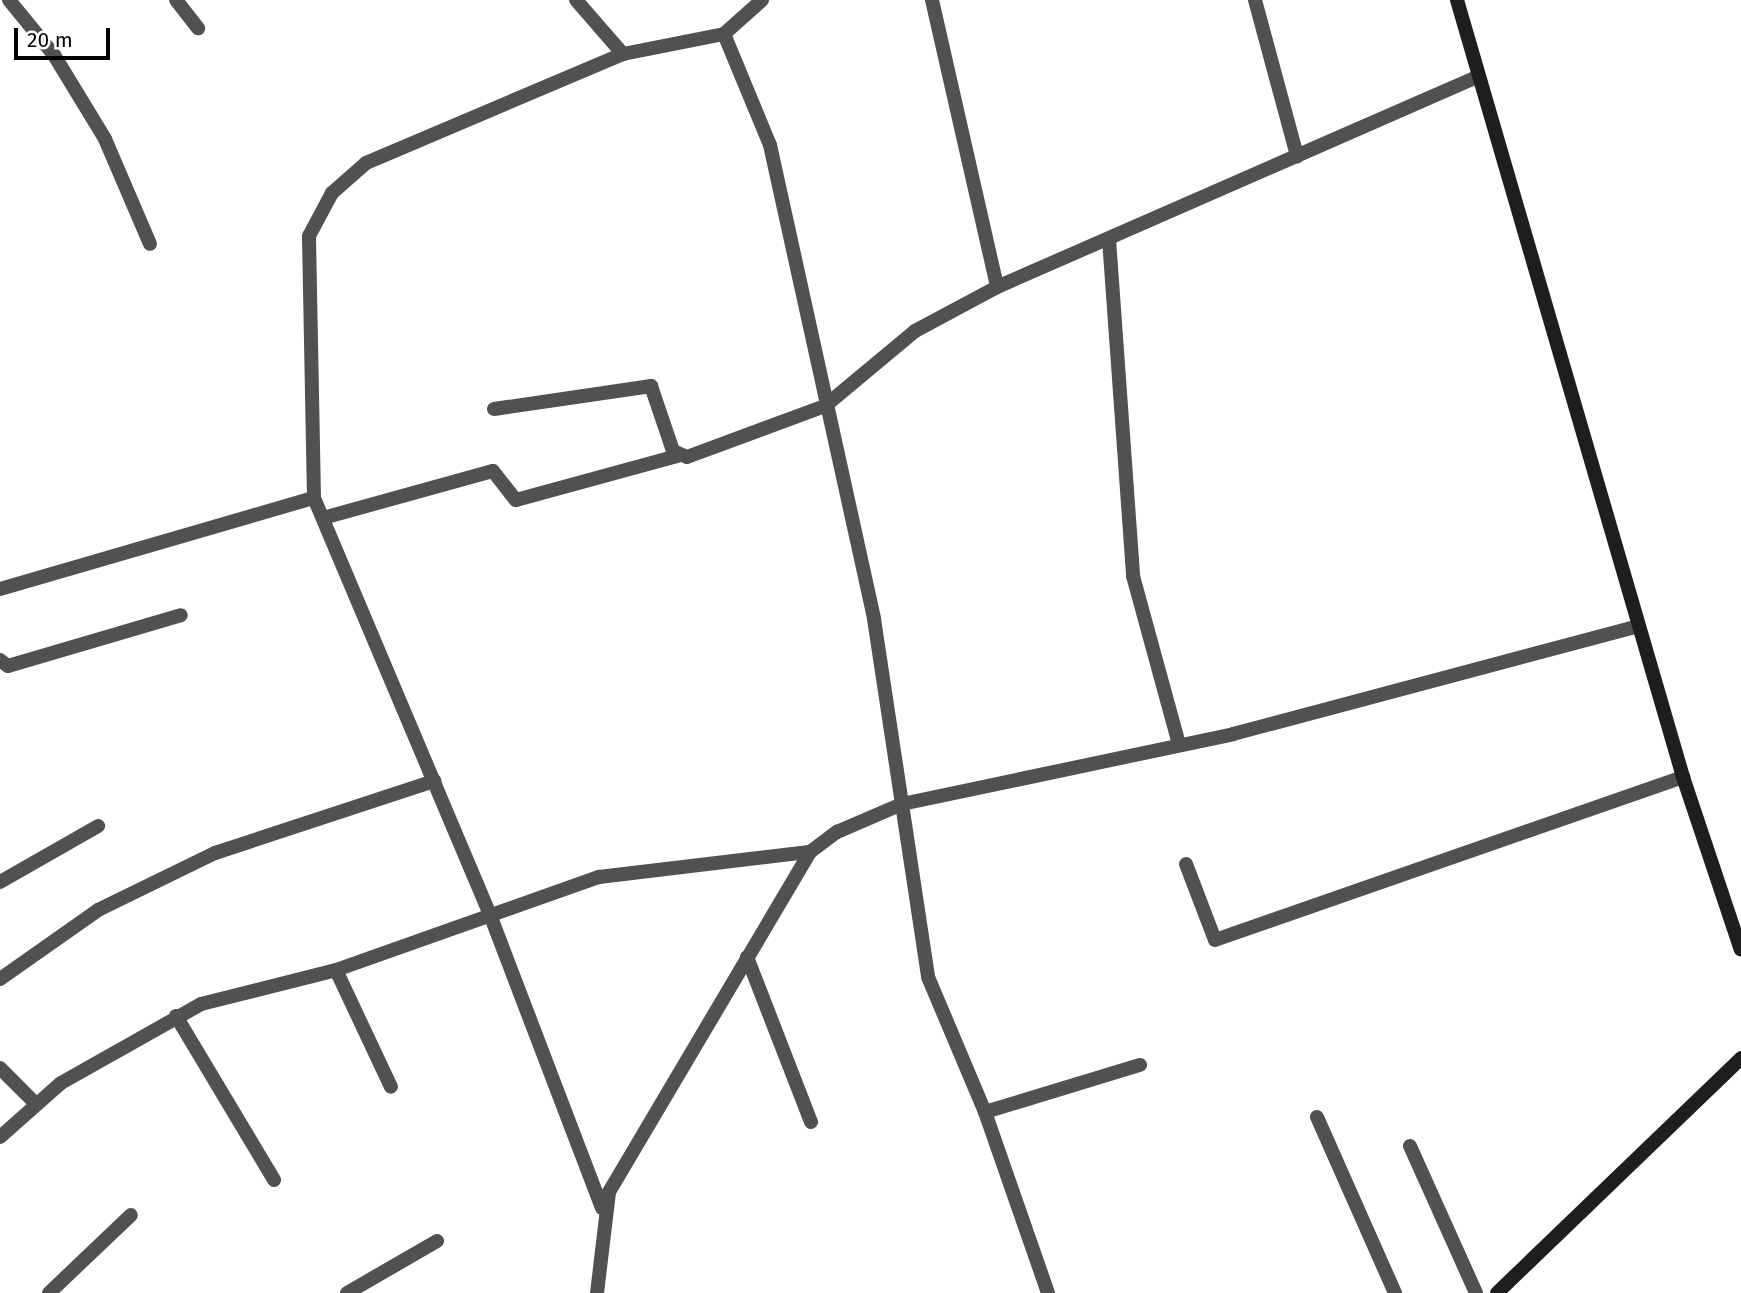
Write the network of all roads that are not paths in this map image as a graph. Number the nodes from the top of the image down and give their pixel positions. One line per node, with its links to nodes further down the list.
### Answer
1 (9, 0): 14 (street)
2 (176, 0): 8 (street)
3 (576, 0): 10 (street)
4 (762, 0): 9 (street)
5 (932, 0): 15 (street)
6 (1255, 0): 12 (street)
7 (1457, 0): 11 (street)
8 (198, 28)
9 (724, 34): 10 (street); 16 (street)
10 (622, 54): 19 (street)
11 (1479, 76): 12 (street); 23 (street)
12 (1297, 156): 13 (street)
13 (1110, 239): 15 (street); 25 (street)
14 (150, 244)
15 (997, 287): 16 (street)
16 (825, 406): 18 (street); 28 (street)
17 (494, 410): 18 (street)
18 (677, 456): 20 (street)
19 (314, 498): 20 (street); 21 (street)
20 (323, 517): 27 (street)
21 (0, 589)
22 (181, 615): 24 (street)
23 (1638, 626): 25 (street); 26 (street)
24 (0, 660)
25 (1179, 744): 28 (street)
26 (1683, 777): 31 (street); 34 (street)
27 (434, 781): 33 (street); 37 (street)
28 (902, 804): 30 (street); 44 (street)
29 (98, 826): 32 (street)
30 (810, 852): 33 (street); 35 (street)
31 (1186, 864)
32 (0, 882)
33 (489, 912): 36 (street); 50 (street)
34 (1741, 950)
35 (747, 957): 46 (street); 50 (street)
36 (336, 970): 38 (street); 42 (street)
37 (0, 979)
38 (176, 1016): 43 (street); 49 (street)
39 (1741, 1058): 59 (street)
40 (1140, 1065): 44 (street)
41 (0, 1068): 43 (street)
42 (391, 1087)
43 (36, 1102): 47 (street)
44 (985, 1112): 53 (street)
45 (1317, 1117): 57 (street)
46 (811, 1122)
47 (0, 1137)
48 (1410, 1146): 58 (street)
49 (274, 1180)
50 (602, 1208): 56 (street)
51 (131, 1215): 54 (street)
52 (437, 1241): 55 (street)
53 (1045, 1292)
54 (49, 1293)
55 (347, 1293)
56 (597, 1293)
57 (1395, 1293)
58 (1476, 1293)
59 (1497, 1293)

